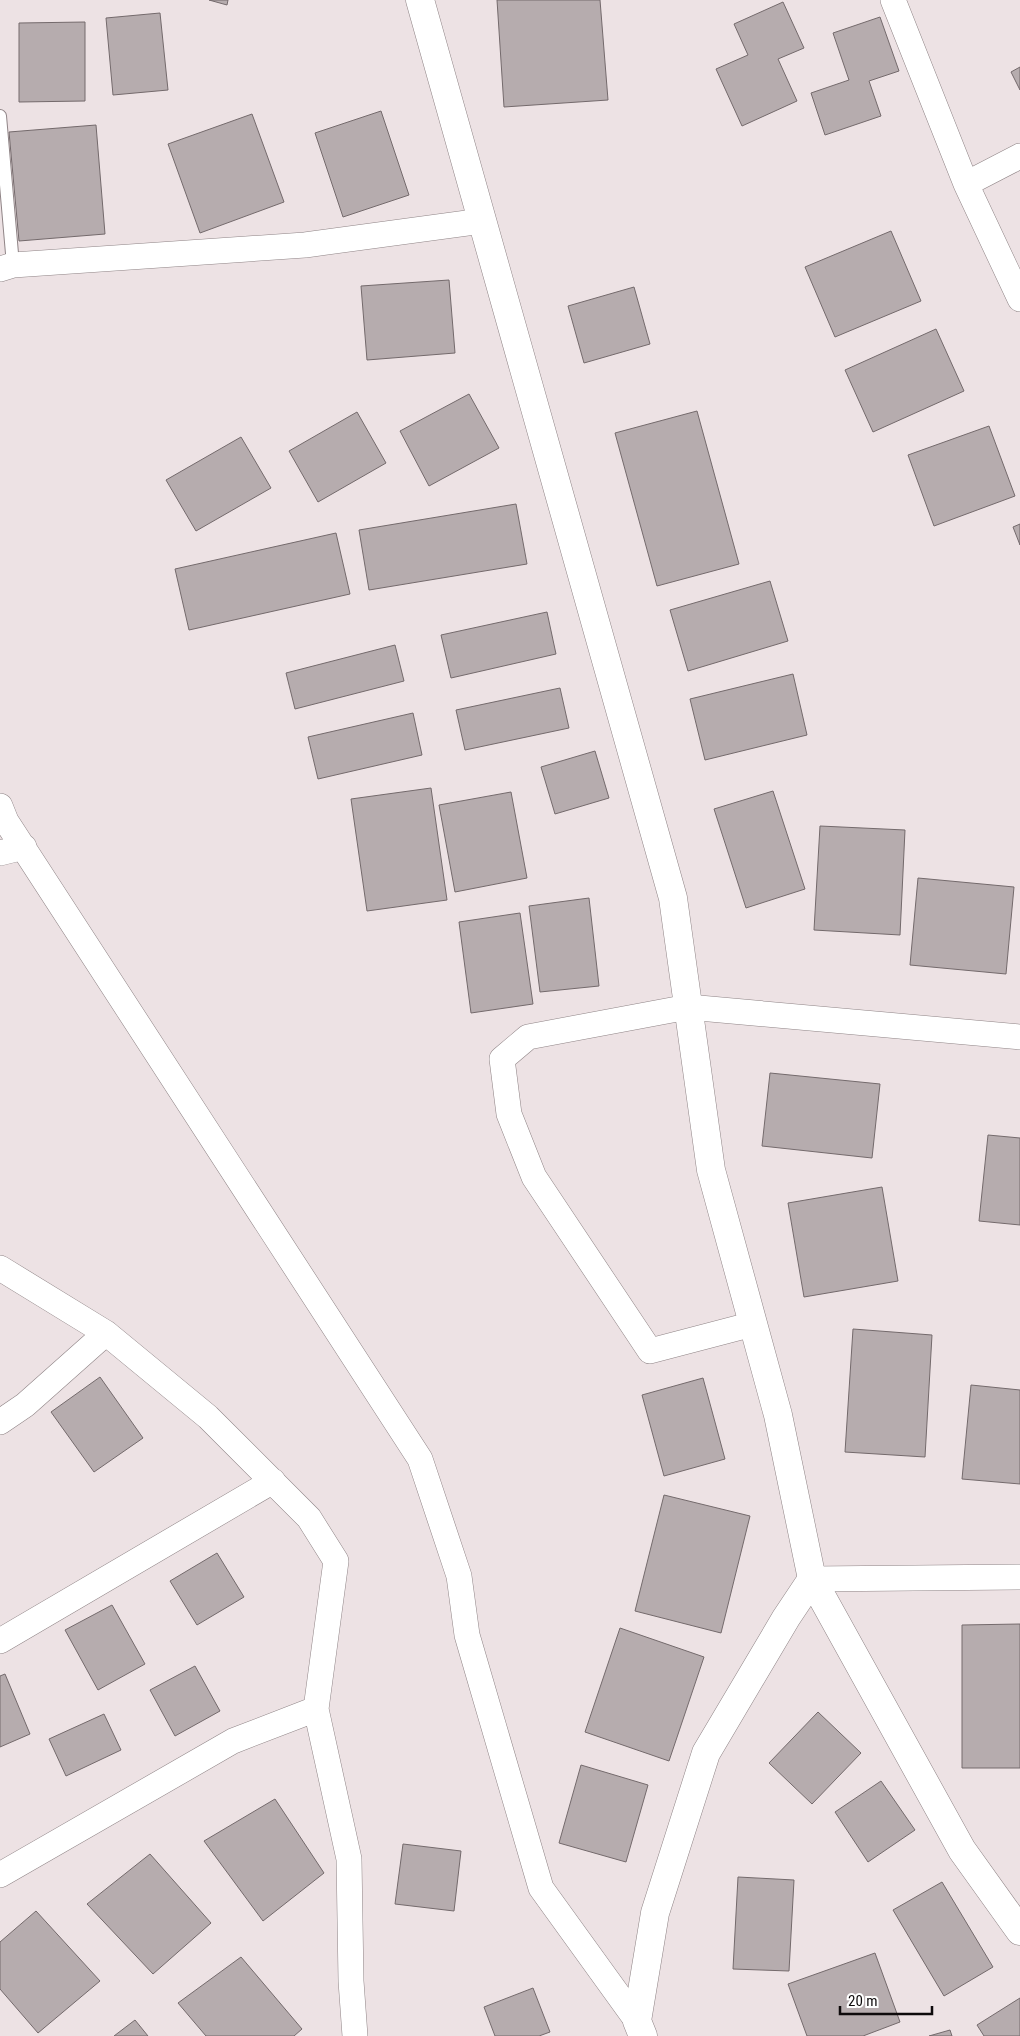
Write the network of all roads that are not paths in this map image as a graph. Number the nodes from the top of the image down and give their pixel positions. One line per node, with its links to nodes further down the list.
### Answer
1 (420, 0): 6 (street)
2 (893, 0): 5 (street)
3 (0, 116): 7 (lane)
4 (1020, 156): 5 (street)
5 (966, 184): 8 (street)
6 (482, 221): 7 (street); 12 (street)
7 (7, 267)
8 (1020, 299)
9 (0, 806): 10 (street)
10 (24, 847): 11 (street); 25 (street)
11 (0, 853)
12 (688, 1007): 13 (street); 15 (street); 15 (street)
13 (1020, 1037)
14 (0, 1268): 16 (street)
15 (753, 1324): 20 (street)
16 (106, 1333): 17 (street); 18 (street)
17 (0, 1422)
18 (273, 1481): 21 (street); 22 (street)
19 (1020, 1577): 20 (street)
20 (812, 1579): 24 (street); 25 (street)
21 (0, 1641)
22 (316, 1709): 23 (street); 26 (street)
23 (0, 1875)
24 (1020, 1930)
25 (640, 2029)
26 (355, 2036)

